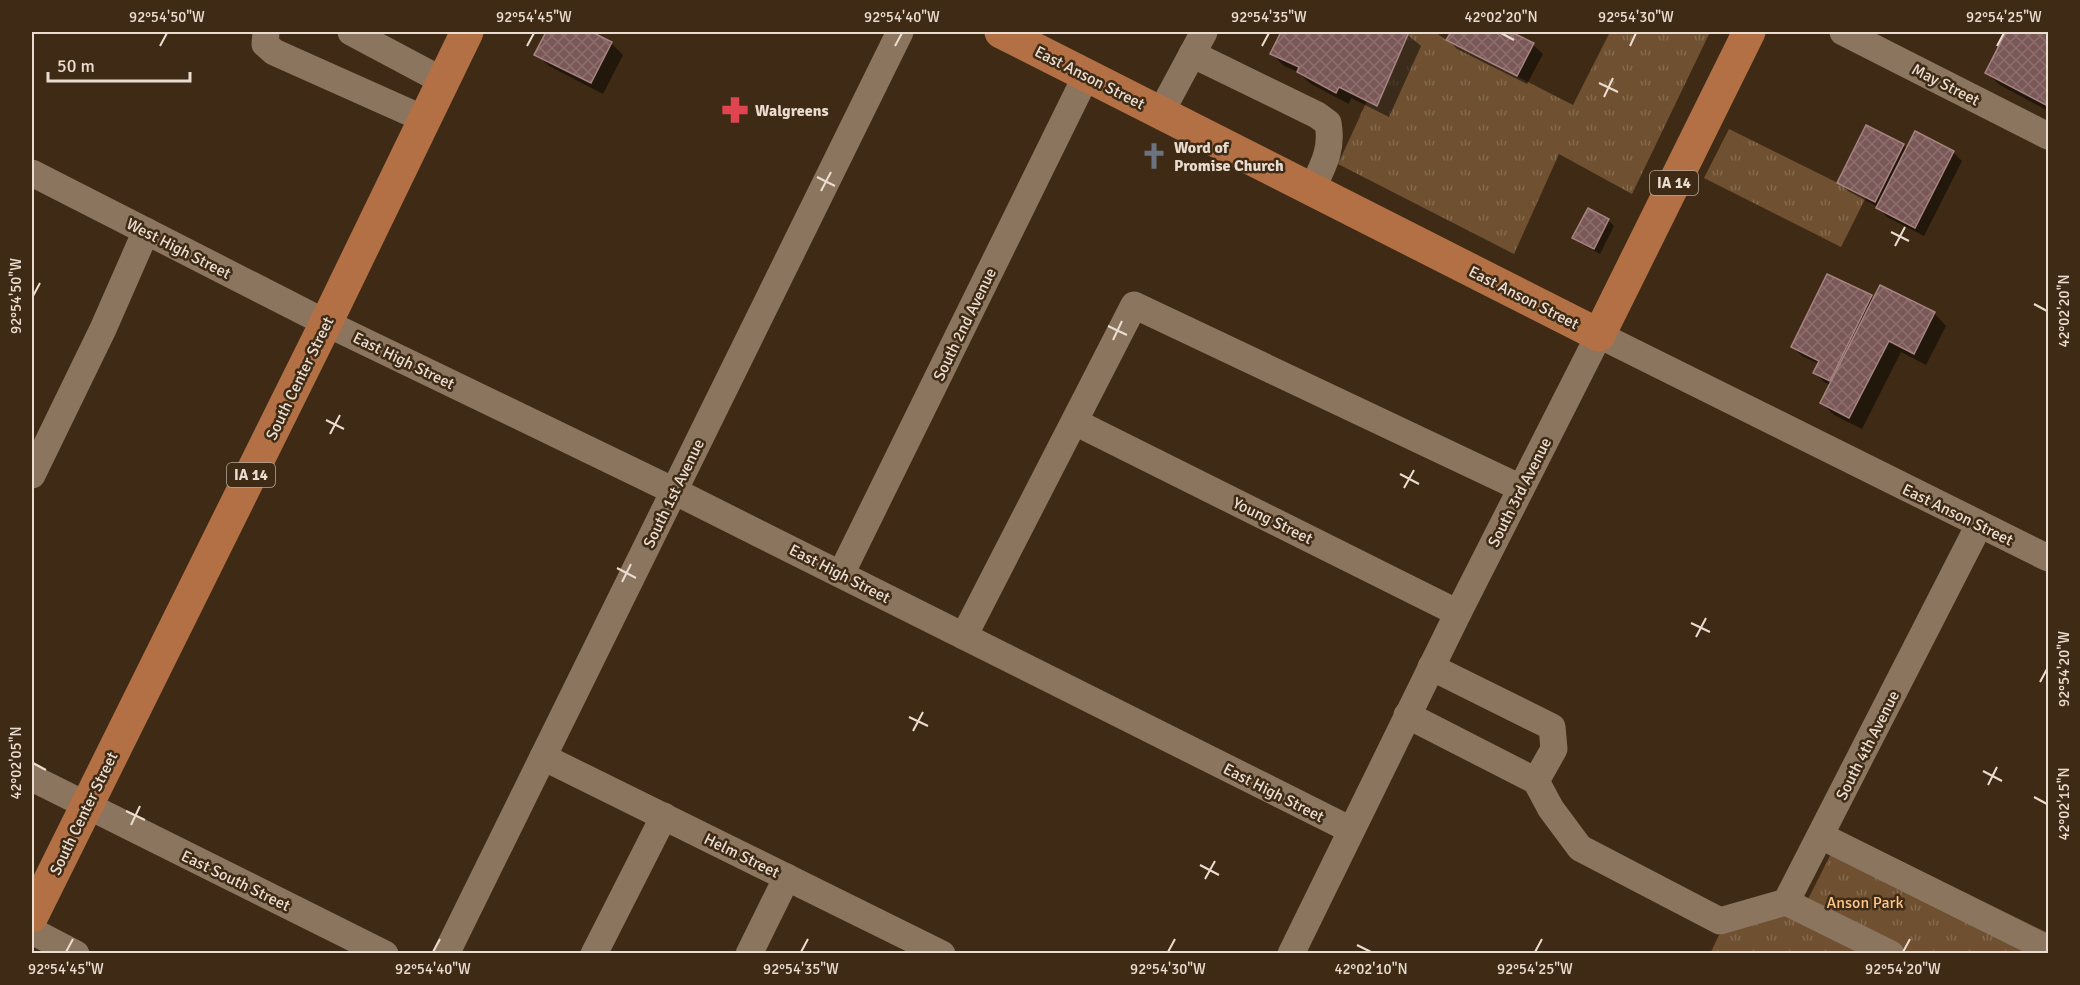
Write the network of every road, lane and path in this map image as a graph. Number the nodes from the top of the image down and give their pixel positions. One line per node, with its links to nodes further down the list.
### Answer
1 (266, 32): 13 (street)
2 (351, 32): 8 (street)
3 (466, 32): 11 (main road, South Center Street / IA 14)
4 (900, 32): 23 (street, South 1st Avenue)
5 (1001, 32): 10 (main road, East Anson Street)
6 (1749, 32): 19 (main road, South 3rd Avenue / IA 14)
7 (1843, 32): 14 (street, May Street)
8 (394, 42): 11 (street)
9 (1198, 43): 12 (street); 16 (street)
10 (1087, 75): 12 (main road, East Anson Street); 26 (street, South 2nd Avenue)
11 (443, 81): 13 (main road, South Center Street / IA 14)
12 (1161, 112): 16 (main road, East Anson Street)
13 (424, 119): 18 (main road, South Center Street / IA 14)
14 (2049, 135)
15 (32, 173): 17 (street, West High Street)
16 (1312, 189): 19 (main road, East Anson Street)
17 (146, 231): 18 (street, West High Street); 21 (street)
18 (327, 322): 23 (street, East High Street); 34 (main road, South Center Street / IA 14)
19 (1599, 335): 22 (street, South 3rd Avenue); 24 (street, East Anson Street)
20 (1087, 428): 27 (street, Young Street)
21 (32, 475)
22 (1521, 488): 27 (street, South 3rd Avenue); 28 (street)
23 (674, 490): 26 (street, East High Street); 31 (street, South 1st Avenue)
24 (1978, 525): 25 (street, East Anson Street); 37 (street, South 4th Avenue)
25 (2049, 558)
26 (841, 574): 28 (street, East High Street)
27 (1458, 613): 29 (street, South 3rd Avenue)
28 (964, 636): 36 (street, East High Street)
29 (1431, 667): 30 (street, South 3rd Avenue); 33 (street)
30 (1407, 715): 33 (street); 36 (street, South 3rd Avenue)
31 (543, 757): 35 (street, Helm Street); 45 (street, South 1st Avenue)
32 (32, 778): 34 (street, East South Street)
33 (1536, 782): 39 (street)
34 (86, 806): 40 (main road, South Center Street / IA 14); 44 (street, East South Street)
35 (664, 816): 38 (street, Helm Street); 46 (street)
36 (1351, 830): 49 (street, South 3rd Avenue)
37 (1821, 836): 39 (street, South 4th Avenue); 42 (street)
38 (788, 878): 47 (street); 48 (street, Helm Street)
39 (1786, 903): 50 (street)
40 (32, 916)
41 (32, 931): 43 (street)
42 (2049, 949)
43 (76, 954)
44 (385, 954)
45 (446, 954)
46 (594, 954)
47 (749, 954)
48 (942, 954)
49 (1291, 954)
50 (1891, 954)

